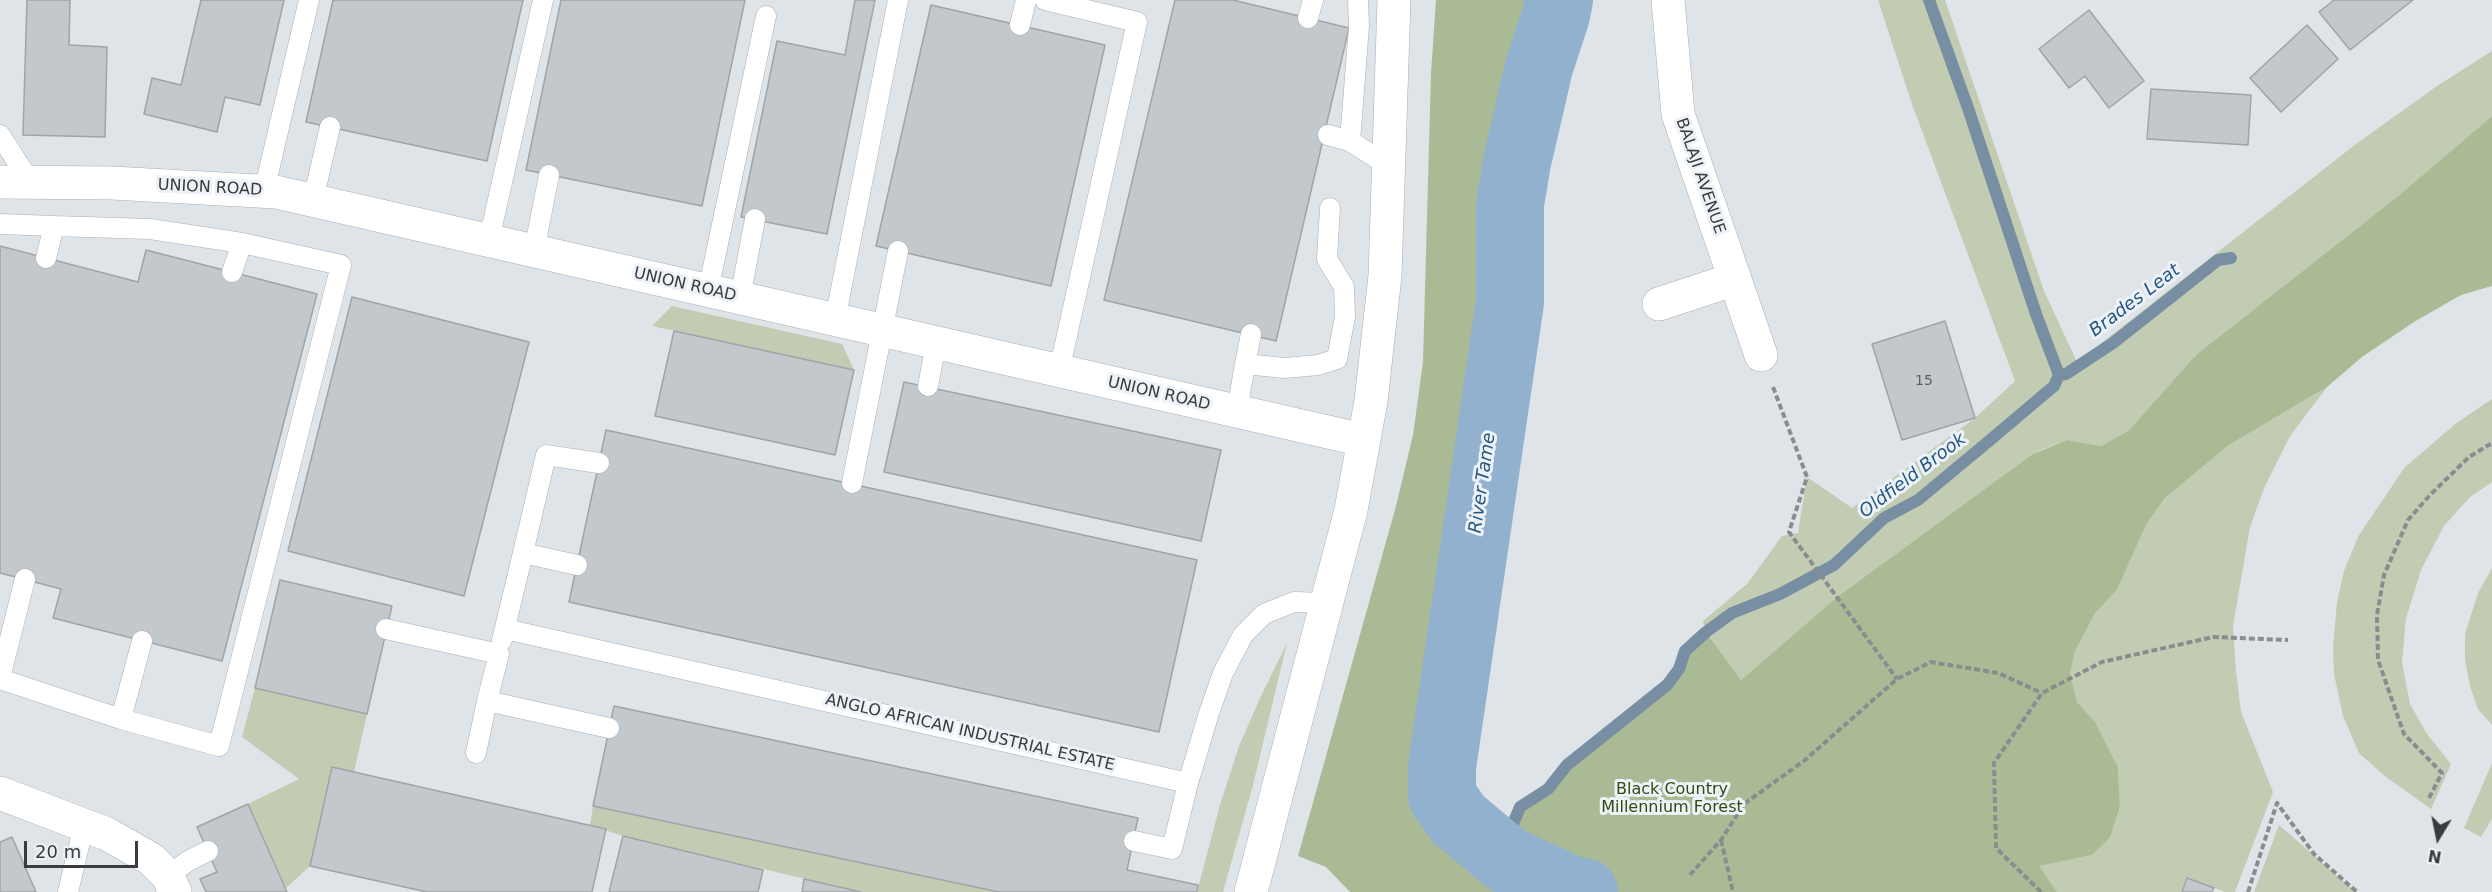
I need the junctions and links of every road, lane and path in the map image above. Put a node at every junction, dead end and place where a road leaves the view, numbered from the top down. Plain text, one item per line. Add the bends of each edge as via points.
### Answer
1 (309, 0) edge
2 (543, 0) edge
3 (898, 0) edge
4 (1026, 0) edge
5 (1045, 0) edge
6 (1358, 0) edge
7 (1394, 0) edge
8 (1668, 0) edge
9 (766, 16) dead end
10 (1020, 25) dead end
11 (330, 127) dead end
12 (0, 135) edge
13 (1328, 135) dead end
14 (1350, 141) junction
15 (1389, 166) junction
16 (549, 175) dead end
17 (15, 182) edge
18 (264, 191) junction
19 (313, 200) junction
20 (1330, 208) dead end
21 (755, 219) dead end
22 (0, 224) edge
23 (54, 226) junction
24 (489, 240) junction
25 (242, 243) junction
26 (534, 251) junction
27 (898, 251) dead end
28 (46, 258) dead end
29 (232, 272) dead end
30 (1735, 279) junction
31 (708, 291) junction
32 (740, 298) junction
33 (1659, 304) dead end
34 (835, 320) junction
35 (882, 330) junction
36 (1251, 334) dead end
37 (936, 344) junction
38 (1761, 355) joint
39 (1245, 364) junction
40 (1059, 371) junction
41 (928, 386) dead end
42 (1237, 411) junction
43 (1363, 440) junction
44 (2492, 443) edge
45 (599, 463) dead end
46 (852, 483) dead end
47 (523, 553) junction
48 (577, 565) dead end
49 (25, 579) dead end
50 (1326, 603) junction
51 (386, 629) dead end
52 (505, 629) junction
53 (2288, 640) dead end
54 (142, 641) dead end
55 (499, 654) junction
56 (0, 678) edge
57 (1897, 679) junction
58 (2042, 693) junction
59 (486, 701) junction
60 (121, 719) junction
61 (609, 728) dead end
62 (476, 753) dead end
63 (1188, 783) junction
64 (0, 793) edge
65 (2429, 798) dead end
66 (84, 825) junction
67 (1721, 840) junction
68 (1134, 841) dead end
69 (208, 851) dead end
70 (1690, 874) dead end
71 (171, 884) edge
72 (68, 892) edge
73 (1251, 892) edge
74 (1733, 892) edge
75 (2041, 892) edge
76 (2248, 892) edge
77 (2357, 892) edge

1 - 18 lane
2 - 24 lane
3 - 34 lane
4 - 10 lane
5 - 40 lane via 1137,22
6 - 14 lane
7 - 15 street
8 - 30 street, BALAJI AVENUE via 1678,114
9 - 31 lane
11 - 19 lane
12 - 17 lane
13 - 14 lane
14 - 15 lane
15 - 43 street via 1385,276
16 - 26 lane
17 - 18 street, UNION ROAD
18 - 19 street, UNION ROAD
19 - 24 street, UNION ROAD
20 - 39 lane via 1327,259 1344,287 1345,317 1337,359 1285,368
21 - 32 lane
22 - 23 lane
23 - 25 lane via 150,229
23 - 28 lane
24 - 26 street, UNION ROAD
25 - 29 lane
25 - 60 lane via 341,265 219,746
26 - 31 street, UNION ROAD
27 - 35 lane
30 - 33 street
30 - 38 street, BALAJI AVENUE
31 - 32 street, UNION ROAD
32 - 34 street, UNION ROAD
34 - 35 street, UNION ROAD
35 - 37 street, UNION ROAD
35 - 46 lane
36 - 39 lane
37 - 40 street, UNION ROAD
37 - 41 lane
38 - 57 path via 1807,477 1789,532
39 - 42 lane
40 - 42 street, UNION ROAD
42 - 43 street, UNION ROAD
43 - 50 street via 1351,510
44 - 65 path via 2469,457 2408,520 2384,575 2378,615 2378,660 2404,734 2442,773
45 - 47 lane via 546,454
47 - 48 lane
47 - 52 lane
49 - 56 lane
50 - 63 lane via 1294,603 1264,614 1243,635 1223,674
50 - 73 street
51 - 55 lane
52 - 55 lane
52 - 63 lane, ANGLO AFRICAN INDUSTRIAL ESTATE
53 - 58 path via 2213,637 2102,662
54 - 60 lane
55 - 59 lane
56 - 60 lane
57 - 58 path via 1931,662 1998,673
57 - 67 path via 1805,760 1744,804
58 - 75 path via 1994,763 1996,848
59 - 61 lane
59 - 62 lane
63 - 68 lane via 1172,849
64 - 66 street
66 - 71 street via 151,859
66 - 72 lane
67 - 70 path
67 - 74 path
69 - 71 lane via 188,861
76 - 77 path via 2277,803 2314,854

